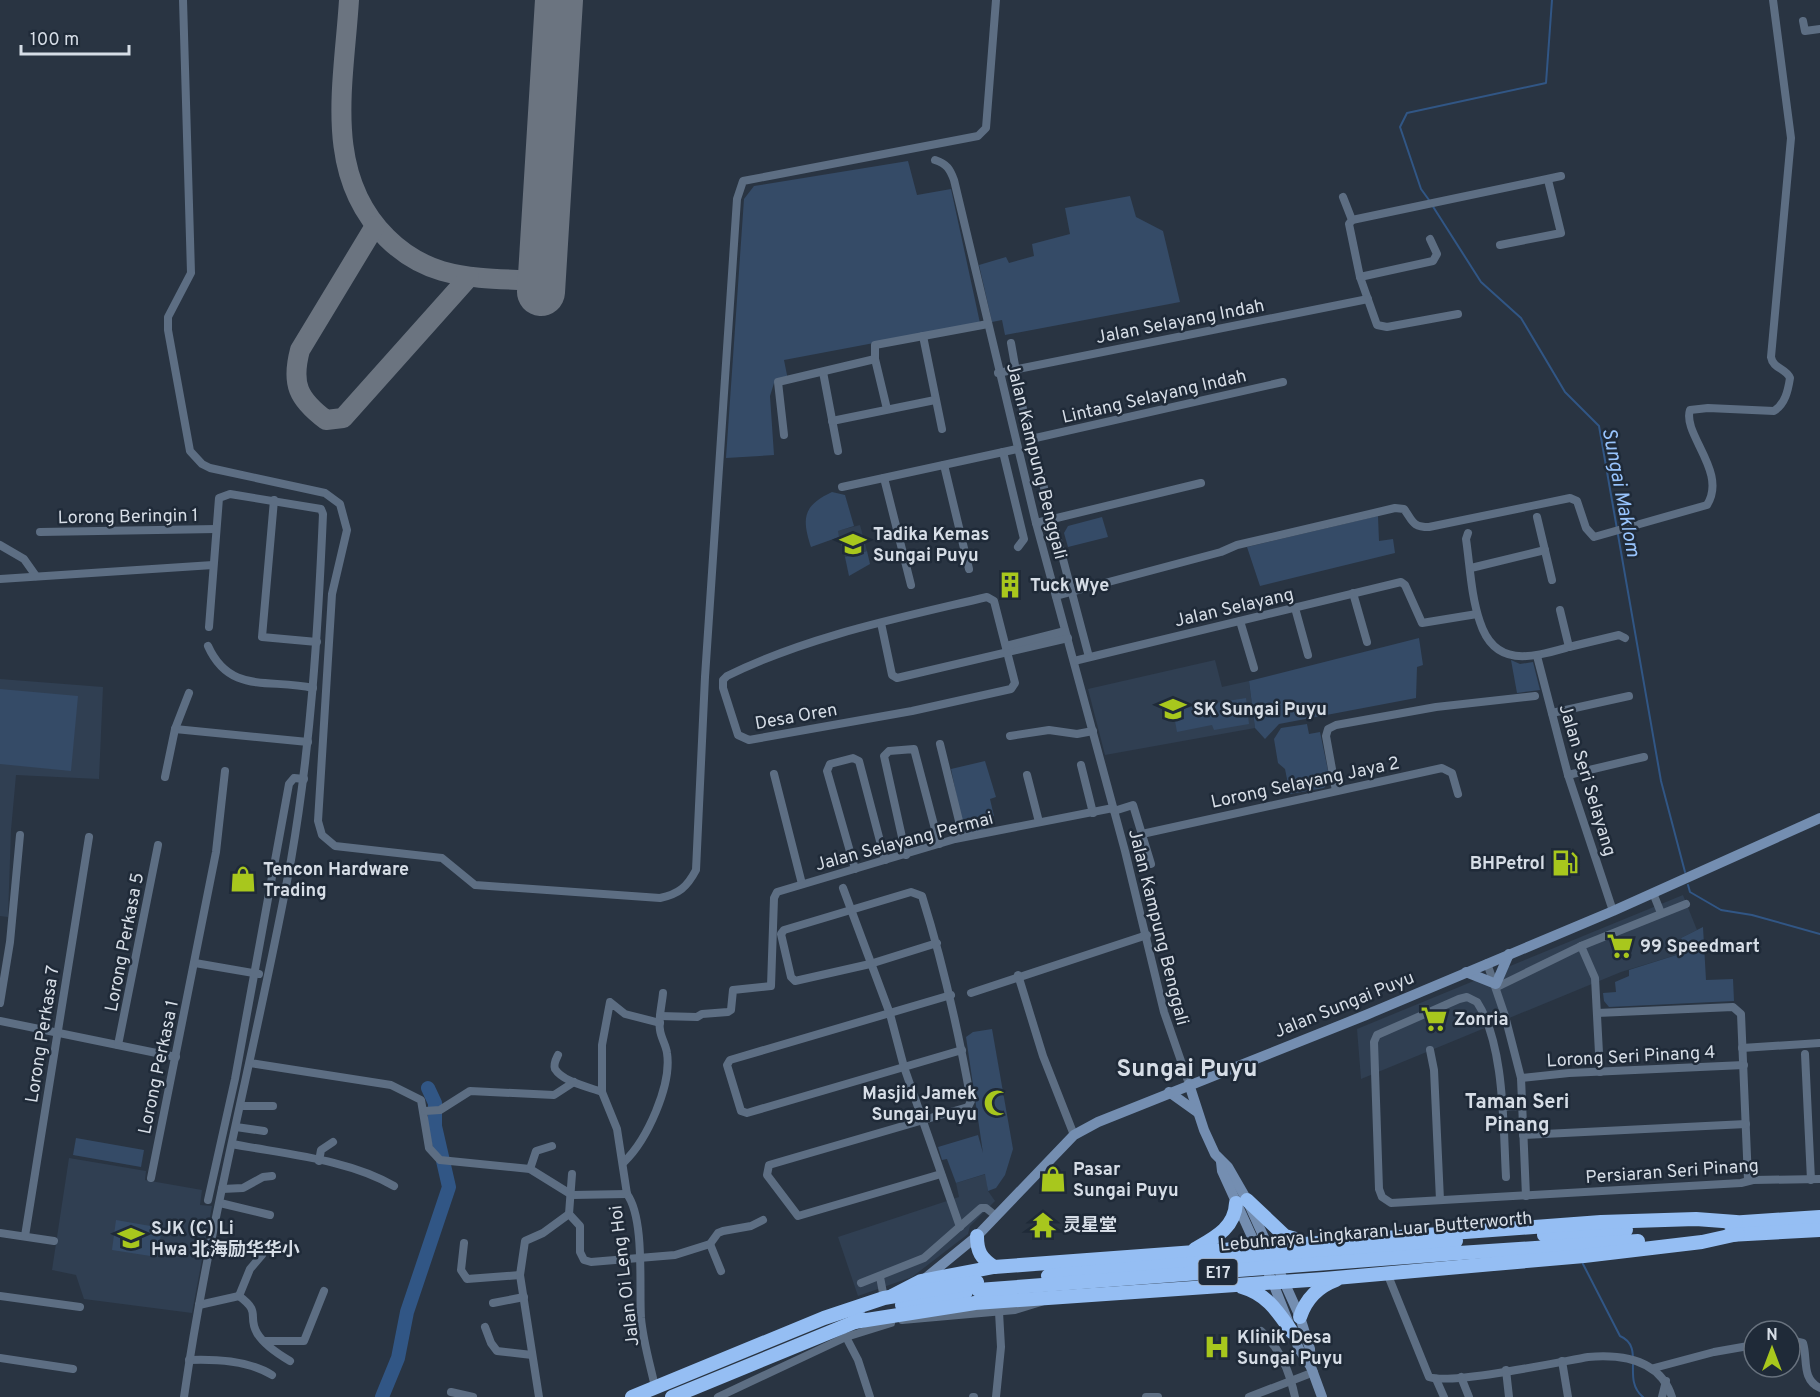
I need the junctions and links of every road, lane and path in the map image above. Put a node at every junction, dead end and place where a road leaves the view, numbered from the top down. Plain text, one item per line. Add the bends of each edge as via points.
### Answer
1 (183, 0) edge
2 (996, 0) edge
3 (1773, 0) edge
4 (1803, 21) dead end
5 (1820, 29) edge
6 (935, 160) dead end
7 (1561, 177) dead end
8 (1548, 180) junction
9 (1343, 197) dead end
10 (1352, 220) junction
11 (1430, 239) dead end
12 (1500, 245) dead end
13 (1360, 277) junction
14 (1368, 299) junction
15 (1458, 314) dead end
16 (988, 324) junction
17 (923, 336) junction
18 (1011, 343) dead end
19 (875, 359) junction
20 (1016, 368) junction
21 (823, 372) junction
22 (998, 373) junction
23 (1283, 382) dead end
24 (935, 400) junction
25 (887, 410) junction
26 (832, 421) junction
27 (942, 429) dead end
28 (784, 435) dead end
29 (1031, 439) junction
30 (1017, 449) junction
31 (838, 451) dead end
32 (1003, 452) junction
33 (944, 465) junction
34 (884, 478) junction
35 (1201, 483) dead end
36 (842, 487) dead end
37 (274, 500) junction
38 (1537, 517) dead end
39 (1053, 519) junction
40 (1036, 523) junction
41 (216, 529) junction
42 (40, 532) dead end
43 (1468, 533) dead end
44 (0, 545) edge
45 (1018, 547) dead end
46 (1545, 550) junction
47 (213, 565) junction
48 (1471, 568) junction
49 (969, 569) dead end
50 (36, 576) junction
51 (0, 579) edge
52 (1551, 580) dead end
53 (911, 585) dead end
54 (1072, 592) junction
55 (1353, 593) junction
56 (1056, 596) junction
57 (1295, 608) junction
58 (1560, 610) dead end
59 (1478, 614) junction
60 (1240, 621) junction
61 (881, 622) junction
62 (209, 627) dead end
63 (1066, 634) junction
64 (1625, 638) dead end
65 (317, 642) junction
66 (1367, 642) dead end
67 (208, 646) dead end
68 (1569, 647) junction
69 (1007, 650) junction
70 (1308, 655) dead end
71 (1537, 656) junction
72 (1089, 657) junction
73 (1074, 661) junction
74 (1254, 668) dead end
75 (313, 688) junction
76 (189, 693) dead end
77 (1534, 696) dead end
78 (1629, 696) dead end
79 (1551, 713) junction
80 (175, 729) junction
81 (1093, 730) junction
82 (1010, 736) dead end
83 (308, 742) junction
84 (940, 744) dead end
85 (1644, 758) dead end
86 (1081, 765) dead end
87 (225, 771) dead end
88 (774, 774) dead end
89 (1027, 775) dead end
90 (1568, 775) junction
91 (165, 777) dead end
92 (303, 779) junction
93 (1336, 790) junction
94 (1458, 794) dead end
95 (1114, 809) junction
96 (1093, 813) junction
97 (1820, 818) edge
98 (1038, 822) junction
99 (1142, 834) junction
100 (20, 836) dead end
101 (89, 837) dead end
102 (963, 837) junction
103 (939, 844) junction
104 (158, 845) dead end
105 (906, 855) junction
106 (885, 860) junction
107 (1151, 864) dead end
108 (855, 869) junction
109 (802, 884) junction
110 (843, 888) dead end
111 (1653, 893) junction
112 (1686, 904) dead end
113 (852, 911) junction
114 (1613, 911) junction
115 (1661, 913) junction
116 (1147, 935) junction
117 (0, 941) edge
118 (10, 942) junction
119 (937, 943) junction
120 (1581, 946) junction
121 (1509, 954) junction
122 (195, 963) junction
123 (1487, 963) junction
124 (870, 964) junction
125 (1466, 972) junction
126 (255, 974) junction
127 (1018, 975) junction
128 (267, 976) junction
129 (1496, 986) junction
130 (663, 993) dead end
131 (971, 993) dead end
132 (951, 995) junction
133 (0, 1003) edge
134 (1597, 1012) junction
135 (890, 1014) junction
136 (660, 1019) junction
137 (0, 1021) edge
138 (57, 1033) junction
139 (1820, 1043) edge
140 (118, 1045) junction
141 (1742, 1048) junction
142 (962, 1050) junction
143 (1430, 1050) dead end
144 (1805, 1054) dead end
145 (558, 1055) dead end
146 (176, 1057) junction
147 (250, 1063) junction
148 (1744, 1065) junction
149 (904, 1067) junction
150 (1600, 1072) junction
151 (1202, 1078) junction
152 (1521, 1078) junction
153 (574, 1082) junction
154 (1189, 1084) junction
155 (602, 1092) junction
156 (1169, 1092) junction
157 (241, 1106) junction
158 (273, 1106) dead end
159 (1522, 1106) junction
160 (1502, 1107) junction
161 (427, 1110) junction
162 (1197, 1112) junction
163 (922, 1120) junction
164 (1746, 1124) junction
165 (236, 1127) junction
166 (264, 1131) dead end
167 (1074, 1135) junction
168 (1523, 1135) junction
169 (333, 1142) dead end
170 (232, 1144) junction
171 (552, 1146) dead end
172 (319, 1161) junction
173 (624, 1162) junction
174 (530, 1169) junction
175 (572, 1174) dead end
176 (941, 1174) junction
177 (272, 1176) dead end
178 (1506, 1177) dead end
179 (151, 1178) dead end
180 (1748, 1180) junction
181 (1816, 1180) edge
182 (394, 1186) dead end
183 (222, 1189) junction
184 (627, 1194) junction
185 (572, 1195) junction
186 (1526, 1196) junction
187 (208, 1200) dead end
188 (1440, 1200) junction
189 (1241, 1202) junction
190 (220, 1203) junction
191 (569, 1214) junction
192 (270, 1215) dead end
193 (996, 1216) junction
194 (1820, 1217) edge
195 (763, 1220) dead end
196 (960, 1227) junction
197 (1737, 1228) junction
198 (1820, 1230) edge
199 (0, 1233) edge
200 (25, 1236) junction
201 (977, 1236) junction
202 (54, 1241) dead end
203 (1321, 1242) junction
204 (465, 1243) dead end
205 (710, 1244) junction
206 (1263, 1246) junction
207 (1215, 1250) junction
208 (1190, 1251) junction
209 (262, 1255) dead end
210 (640, 1257) junction
211 (994, 1267) junction
212 (721, 1271) dead end
213 (1388, 1273) junction
214 (519, 1275) junction
215 (880, 1276) junction
216 (1346, 1276) junction
217 (1324, 1279) junction
218 (921, 1281) junction
219 (1278, 1282) junction
220 (861, 1283) dead end
221 (1228, 1285) junction
222 (977, 1286) junction
223 (324, 1291) dead end
224 (0, 1296) edge
225 (239, 1296) junction
226 (888, 1297) junction
227 (1051, 1297) junction
228 (524, 1298) junction
229 (493, 1303) dead end
230 (198, 1305) junction
231 (80, 1307) dead end
232 (999, 1312) junction
233 (1300, 1317) junction
234 (854, 1322) junction
235 (485, 1327) dead end
236 (1262, 1331) dead end
237 (1292, 1332) junction
238 (846, 1337) junction
239 (265, 1341) junction
240 (1802, 1343) edge
241 (1742, 1347) edge
242 (532, 1355) junction
243 (0, 1358) edge
244 (189, 1360) junction
245 (290, 1361) dead end
246 (1562, 1361) junction
247 (73, 1368) dead end
248 (1654, 1368) junction
249 (1312, 1369) junction
250 (1506, 1370) junction
251 (272, 1375) dead end
252 (1461, 1377) junction
253 (1436, 1379) junction
254 (1291, 1380) junction
255 (1666, 1382) junction
256 (655, 1387) junction
257 (1820, 1388) edge
258 (451, 1392) dead end
259 (184, 1397) edge
260 (473, 1397) edge
261 (539, 1397) edge
262 (632, 1397) edge
263 (672, 1397) edge
264 (718, 1397) edge
265 (870, 1397) edge
266 (996, 1397) edge
267 (1146, 1397) edge
268 (1158, 1397) edge
269 (1249, 1397) edge
270 (1295, 1397) edge
271 (1322, 1397) edge
272 (1444, 1397) edge
273 (1469, 1397) edge
274 (1509, 1397) edge
275 (1568, 1397) edge
276 (1662, 1397) edge
277 (1672, 1397) edge

1 - 2 street via 191,273 168,316 168,330 189,450 210,468 325,493 340,504 347,530 332,594 328,636 318,821 322,835 335,846 442,858 475,885 660,898 675,895 687,886 696,870 737,199 743,181 978,136 986,128
3 - 54 street via 1791,138 1771,357 1788,374 1785,398 1774,411 1690,410 1690,423 1710,474 1710,500 1701,508 1594,537 1589,535 1577,501 1570,498 1429,527 1411,524 1404,509 1395,508 1237,545
4 - 5 street via 1804,31
6 - 16 street, Jalan Kampung Benggali via 944,163 954,180
7 - 8 street
8 - 10 street
8 - 12 street via 1562,233
9 - 10 street
10 - 13 street via 1349,224
11 - 13 street via 1437,254 1433,261
13 - 14 street
14 - 15 street via 1377,325 1387,327
14 - 20 street, Jalan Selayang Indah
16 - 17 street
16 - 22 street, Jalan Kampung Benggali
17 - 19 street via 877,344
17 - 24 street
18 - 20 street, Jalan Kampung Benggali
19 - 21 street
19 - 25 street
20 - 22 street, Jalan Selayang Indah
20 - 29 street, Jalan Kampung Benggali
21 - 26 street
21 - 28 street via 778,382
22 - 30 street, Jalan Kampung Benggali
23 - 29 street, Lintang Selayang Indah
24 - 25 street
24 - 27 street
25 - 26 street
26 - 31 street
29 - 39 street, Jalan Kampung Benggali
30 - 32 street
30 - 40 street, Jalan Kampung Benggali
32 - 33 street
32 - 45 street, Jalan Kampung Benggali via 1024,539
33 - 34 street
33 - 49 street
34 - 36 street
34 - 53 street
35 - 39 street
37 - 41 street via 224,495 219,498
37 - 65 street via 317,506 323,514
37 - 65 street via 262,637
38 - 46 street
39 - 40 street
39 - 54 street, Jalan Kampung Benggali
40 - 56 street, Jalan Kampung Benggali
41 - 42 street, Lorong Beringin 1
41 - 47 street
43 - 48 street
44 - 50 street via 24,559
46 - 48 street
46 - 52 street
47 - 50 street
47 - 62 street
48 - 59 street
50 - 51 street
54 - 56 street
54 - 72 street, Jalan Kampung Benggali
55 - 57 street, Jalan Selayang
55 - 59 street, Jalan Selayang via 1401,582 1422,623
55 - 66 street
56 - 63 street, Jalan Kampung Benggali
57 - 60 street, Jalan Selayang
57 - 70 street
58 - 68 street
59 - 71 street via 1498,650 1518,657
60 - 72 street, Jalan Selayang
60 - 74 street
61 - 69 street, Desa Oren via 991,597
61 - 69 street via 892,675 897,678
61 - 69 street, Desa Oren via 760,660 727,676 723,688 738,735 749,740 1011,689 1015,683
63 - 69 street
63 - 73 street, Jalan Kampung Benggali
64 - 68 street via 1619,635
65 - 75 street
67 - 75 street via 214,660 228,674 243,681
68 - 71 street
71 - 79 street, Jalan Seri Selayang
72 - 73 street, Jalan Selayang
73 - 81 street, Jalan Kampung Benggali
75 - 83 street
76 - 80 street
77 - 93 street via 1436,707 1336,725 1328,729 1326,736
78 - 79 street
79 - 90 street, Jalan Seri Selayang
80 - 83 street
80 - 91 street
81 - 82 street via 1077,734 1049,730
81 - 95 street, Jalan Kampung Benggali
83 - 92 street
84 - 102 street
85 - 90 street
86 - 96 street
87 - 122 street, Lorong Perkasa 1 via 216,852
88 - 109 street
89 - 98 street
90 - 114 street, Jalan Seri Selayang
92 - 126 street via 294,778 289,784
92 - 128 street
93 - 94 street, Lorong Selayang Jaya 2 via 1442,768 1452,773
93 - 99 street, Lorong Selayang Jaya 2
95 - 96 street, Jalan Selayang Permai
95 - 99 street, Jalan Kampung Benggali via 1133,805
95 - 116 street, Jalan Kampung Benggali
96 - 98 street, Jalan Selayang Permai
97 - 111 main road, Jalan Sungai Puyu
98 - 102 street, Jalan Selayang Permai
99 - 107 street, Jalan Kampung Benggali
100 - 118 street
101 - 138 street, Lorong Perkasa 7
102 - 103 street, Jalan Selayang Permai
103 - 105 street, Jalan Selayang Permai
103 - 105 street via 914,749 889,751 884,756
104 - 140 street, Lorong Perkasa 5
105 - 106 street, Jalan Selayang Permai
106 - 108 street, Jalan Selayang Permai
106 - 108 street via 859,761 853,758 830,764 827,771
108 - 109 street, Jalan Selayang Permai
109 - 136 street, Jalan Selayang Permai via 775,894 771,986 733,990 728,1012
110 - 113 street
111 - 114 main road, Jalan Sungai Puyu
111 - 115 street
112 - 115 street
113 - 119 street via 911,892 922,896
113 - 124 street
113 - 124 street via 784,930 780,939 791,977 795,981
114 - 121 main road, Jalan Sungai Puyu
115 - 120 street
116 - 127 street
116 - 154 street, Jalan Kampung Benggali via 1164,1012
117 - 118 street
118 - 133 street
119 - 124 street
119 - 132 street
120 - 129 street
120 - 134 street via 1594,972
121 - 123 main road, Jalan Sungai Puyu
121 - 129 main road
122 - 126 street
122 - 146 street, Lorong Perkasa 1
123 - 125 main road, Jalan Sungai Puyu
123 - 129 street
124 - 135 street
125 - 129 main road
125 - 151 main road, Jalan Sungai Puyu
126 - 128 street
126 - 187 street
127 - 131 street
127 - 167 street via 1043,1056
128 - 147 street
129 - 152 street
130 - 136 street
132 - 135 street
132 - 142 street
134 - 141 street via 1733,1007 1741,1014
134 - 150 street
135 - 149 street
135 - 149 street via 730,1060 727,1065 741,1111 747,1113
136 - 155 street via 625,1014 610,1002 602,1046
136 - 173 street via 667,1075 641,1143
137 - 138 street
138 - 140 street
138 - 200 street, Lorong Perkasa 7
139 - 141 street
140 - 146 street
141 - 148 street
142 - 149 street
142 - 163 street via 971,1101 968,1107
143 - 188 street
144 - 181 street
145 - 153 street via 556,1070
146 - 179 street, Lorong Perkasa 1
147 - 157 street
147 - 161 street via 391,1085 422,1100
148 - 150 street, Lorong Seri Pinang 4
148 - 164 street
149 - 163 street
150 - 152 street, Lorong Seri Pinang 4
151 - 154 main road, Jalan Sungai Puyu
151 - 162 main road
152 - 159 street
153 - 155 street
153 - 161 street via 554,1095 470,1091 440,1110
154 - 156 main road, Jalan Sungai Puyu
154 - 162 main road
155 - 173 street, Jalan Oi Leng Hoi
156 - 162 main road
156 - 167 main road, Jalan Sungai Puyu
157 - 158 street
157 - 165 street
159 - 160 street
159 - 168 street
160 - 178 street
160 - 188 street, Persiaran Seri Pinang via 1499,1074 1477,1002 1467,997 1377,1035 1374,1042 1382,1197 1391,1203
161 - 174 street via 429,1148 440,1160
162 - 189 main road
163 - 176 street
163 - 176 street via 769,1165 767,1175 795,1215 802,1215
164 - 168 street
164 - 180 street
165 - 166 street
165 - 170 street
167 - 193 main road, Jalan Sungai Puyu
168 - 186 street
169 - 172 street via 321,1150
170 - 172 street
170 - 183 street
171 - 174 street via 536,1151
172 - 182 street via 375,1175
173 - 184 street, Jalan Oi Leng Hoi
174 - 185 street
175 - 185 street
176 - 196 street
177 - 183 street via 243,1188
180 - 181 street, Persiaran Seri Pinang
180 - 186 street, Persiaran Seri Pinang
183 - 190 street
184 - 185 street
184 - 210 street, Jalan Oi Leng Hoi via 633,1201
185 - 191 street
186 - 188 street, Persiaran Seri Pinang
189 - 203 highway via 1285,1236
189 - 206 main road
189 - 208 highway via 1231,1222 1217,1237
190 - 192 street
190 - 230 street
191 - 210 street via 580,1226 580,1252 584,1260
191 - 214 street via 525,1241
193 - 196 street via 981,1208
193 - 201 main road, Jalan Sungai Puyu
194 - 197 highway, Lebuhraya Lingkaran Luar Butterworth / E17
195 - 205 street via 718,1233
196 - 215 street via 924,1258
197 - 198 highway, Lebuhraya Lingkaran Luar Butterworth / E17
197 - 203 highway via 1696,1219 1601,1222
197 - 213 highway via 1702,1242
197 - 222 highway, Lebuhraya Lingkaran Luar Butterworth / E17, bridge
199 - 200 street
200 - 202 street
201 - 211 highway via 977,1249
201 - 218 main road, Jalan Sungai Puyu
203 - 206 highway
203 - 217 highway via 1311,1249 1306,1260 1312,1273
204 - 214 street via 462,1270 467,1279
205 - 210 street via 675,1255
205 - 212 street
206 - 207 highway
206 - 219 main road
207 - 208 highway
207 - 221 highway via 1234,1259 1236,1265
208 - 211 highway
209 - 225 street via 250,1269
210 - 256 street, Jalan Oi Leng Hoi via 641,1318
211 - 218 highway
213 - 216 highway
213 - 253 street via 1425,1371
214 - 228 street
215 - 220 street
215 - 226 street
216 - 217 highway
216 - 233 highway via 1317,1290
217 - 219 highway
218 - 226 highway
219 - 221 highway
219 - 233 main road
219 - 237 main road
221 - 227 highway
221 - 237 highway via 1259,1294 1271,1303
222 - 226 highway, Lebuhraya Lingkaran Luar Butterworth / E17
222 - 234 highway, Lebuhraya Lingkaran Luar Butterworth / E17
223 - 239 street via 304,1341
224 - 231 street
225 - 230 street
225 - 239 street via 252,1307 255,1326
226 - 256 highway, Lebuhraya Lingkaran Luar Butterworth / E17 via 824,1318
227 - 232 street via 1035,1305
227 - 234 highway via 975,1303
228 - 229 street
228 - 242 street
230 - 244 street
232 - 238 street via 902,1321
232 - 266 street via 1001,1347
233 - 249 main road
234 - 263 highway, Lebuhraya Lingkaran Luar Butterworth / E17
235 - 242 street via 497,1351
236 - 254 street via 1276,1348
237 - 249 main road
238 - 264 street
238 - 265 street
239 - 245 street
240 - 257 street via 1805,1367 1811,1382
241 - 248 street
242 - 261 street
243 - 247 street
244 - 251 street via 260,1367
244 - 259 street
246 - 248 street via 1599,1356
246 - 250 street
246 - 275 street
248 - 255 street
249 - 254 street
249 - 271 main road
250 - 252 street
250 - 274 street
252 - 253 street
252 - 273 street
253 - 272 street
254 - 269 street
254 - 270 street
255 - 276 street
255 - 277 street
256 - 262 highway, Lebuhraya Lingkaran Luar Butterworth / E17
258 - 260 street
267 - 268 street

